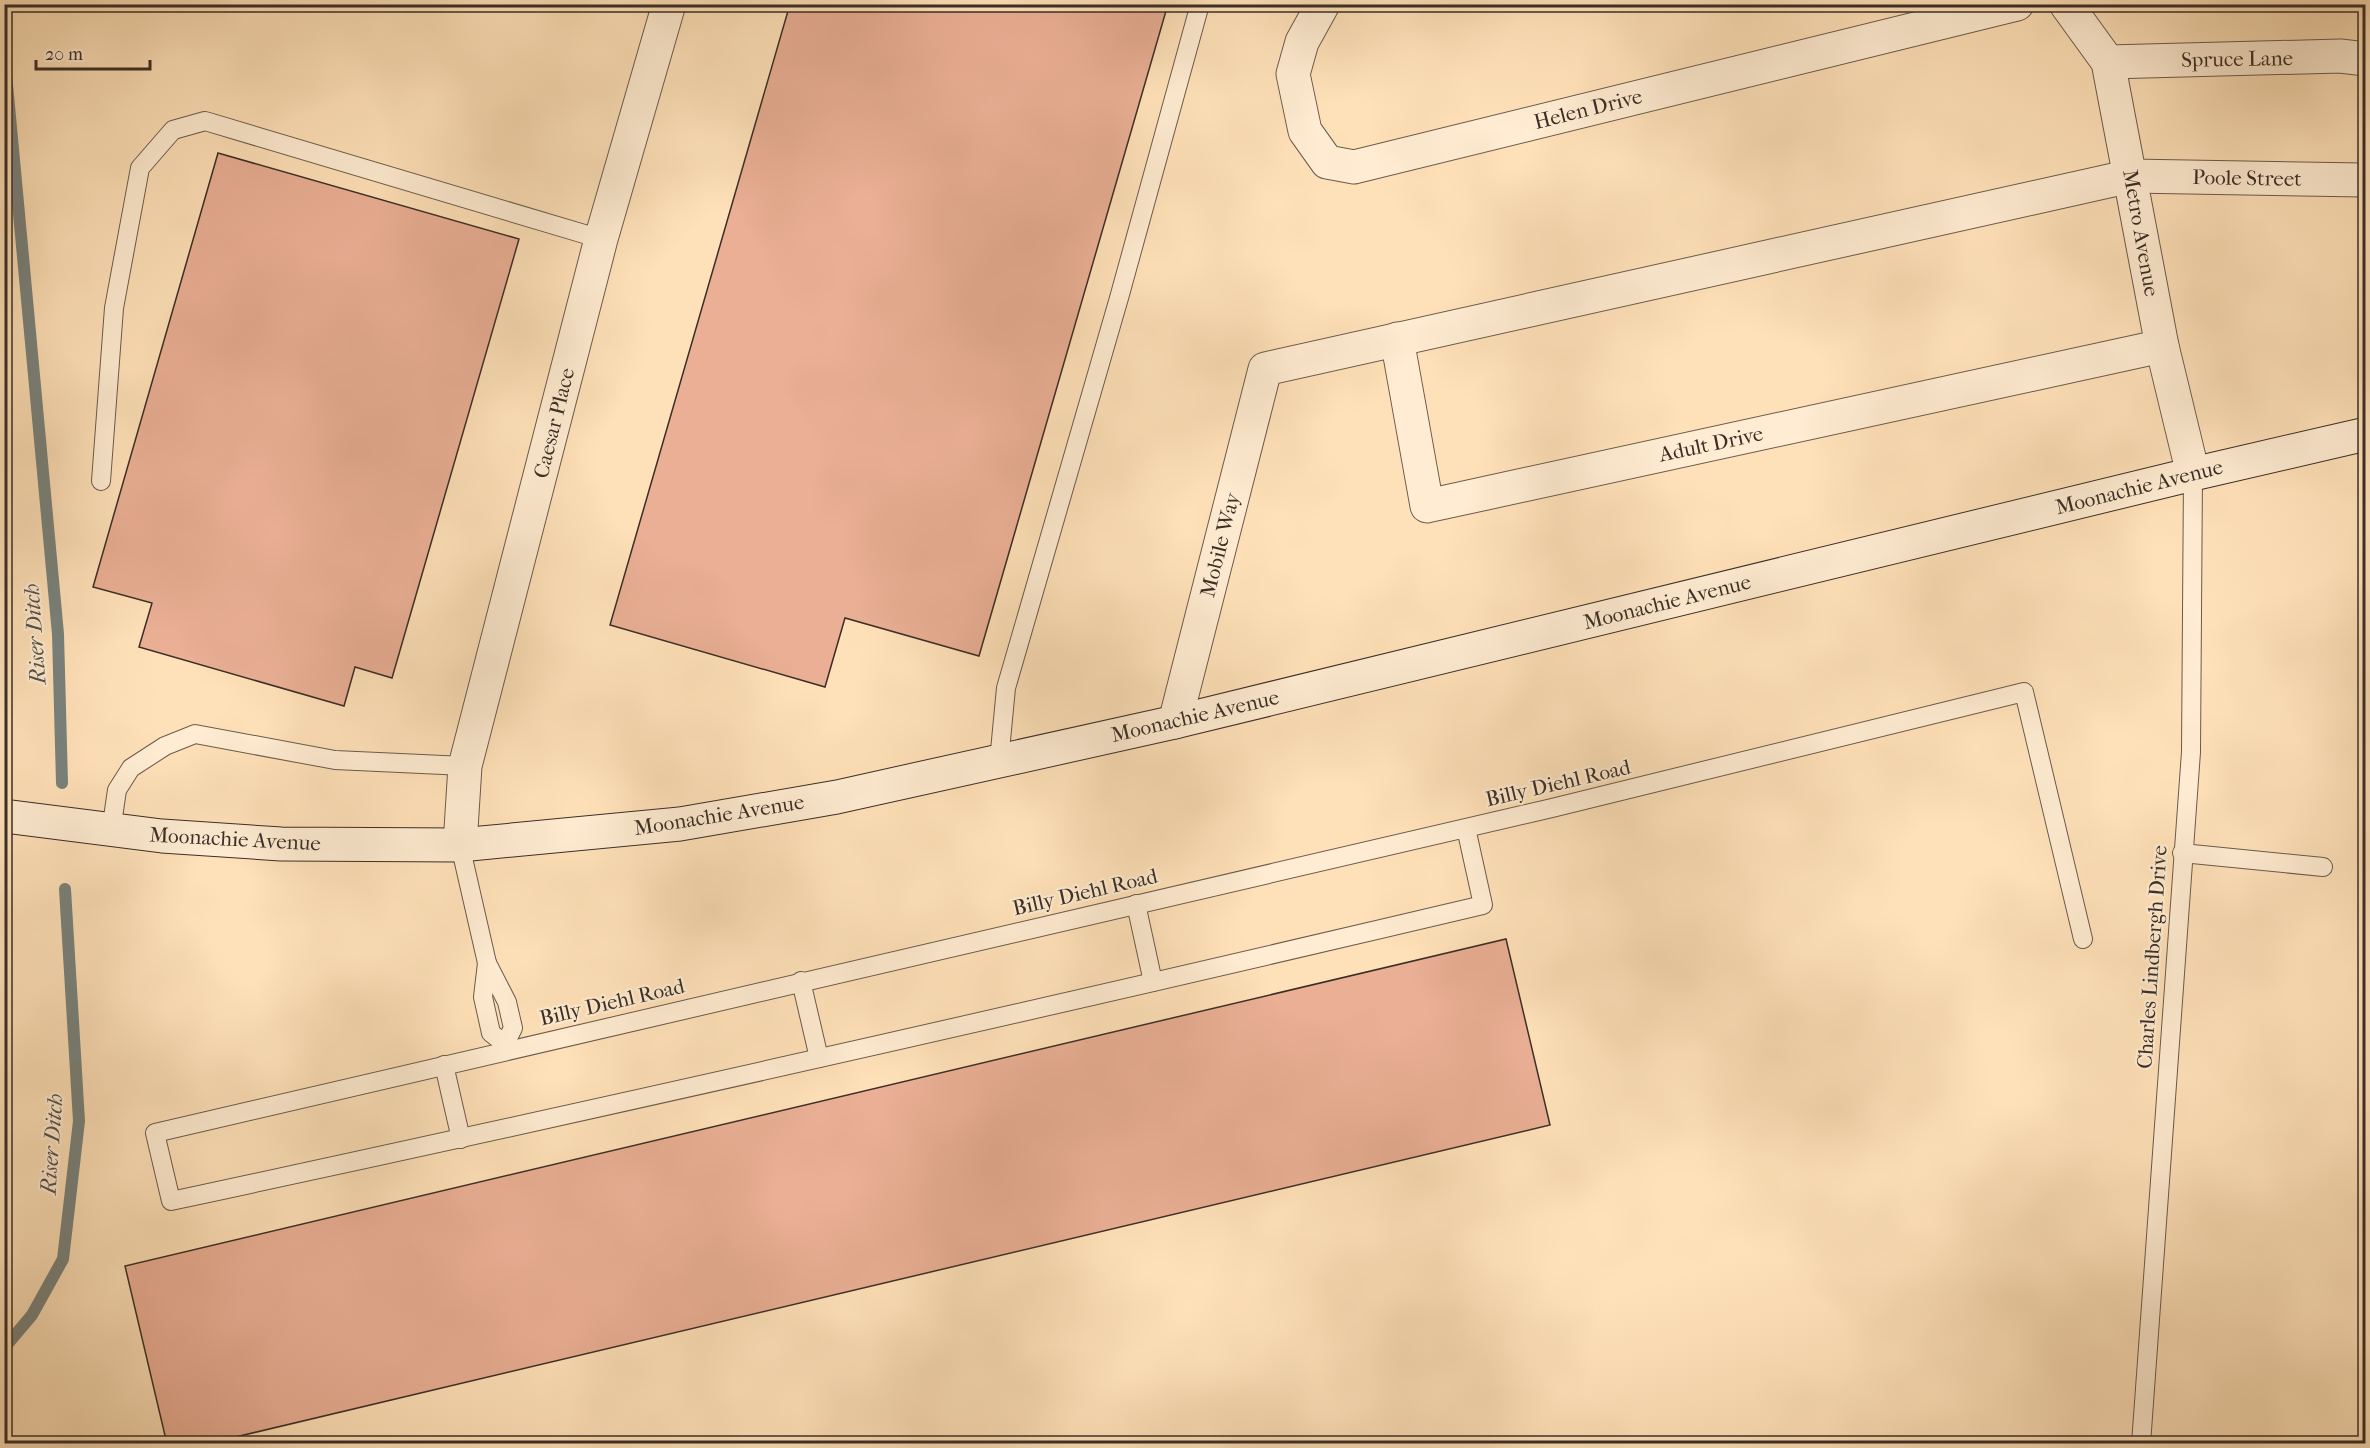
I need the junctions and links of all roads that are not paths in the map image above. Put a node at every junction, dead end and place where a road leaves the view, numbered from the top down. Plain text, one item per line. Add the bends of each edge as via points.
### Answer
1 (669, 4) edge
2 (1200, 4) edge
3 (1323, 4) edge
4 (2017, 4) edge
5 (2066, 4) edge
6 (2366, 59) edge
7 (2108, 62) junction
8 (2131, 176) junction
9 (2363, 180) dead end
10 (601, 239) junction
11 (1397, 339) junction
12 (2162, 346) junction
13 (2366, 435) edge
14 (2193, 474) junction
15 (101, 481) dead end
16 (1175, 722) junction
17 (999, 761) junction
18 (465, 766) junction
19 (4, 816) edge
20 (1466, 828) junction
21 (111, 831) junction
22 (460, 845) junction
23 (2182, 854) junction
24 (2323, 867) dead end
25 (1136, 904) junction
26 (2083, 939) dead end
27 (801, 981) junction
28 (1153, 982) junction
29 (506, 1047) junction
30 (819, 1058) junction
31 (444, 1065) junction
32 (461, 1139) junction
33 (2141, 1443) edge

1 - 10 street, Caesar Place
2 - 17 lane via 1006,688
3 - 4 street, Helen Drive via 1302,42 1293,74 1305,131 1327,162 1354,167
5 - 7 street, Metro Avenue
6 - 7 street, Spruce Lane via 2340,56
7 - 8 street, Metro Avenue
8 - 9 street, Poole Street
8 - 11 street
8 - 12 street, Metro Avenue
10 - 15 lane via 204,121 173,130 140,168 114,308
10 - 18 street, Caesar Place
11 - 12 street, Adult Drive via 1427,506
11 - 16 street, Mobile Way via 1265,369
12 - 14 street, Metro Avenue
13 - 14 street, Moonachie Avenue
14 - 16 street, Moonachie Avenue
14 - 23 lane, Charles Lindbergh Drive via 2191,752
16 - 17 street, Moonachie Avenue
17 - 22 street, Moonachie Avenue via 680,824
18 - 21 lane via 335,760 195,734 165,746 131,768 117,790
18 - 22 street, Caesar Place
19 - 21 street, Moonachie Avenue
20 - 25 lane, Billy Diehl Road
20 - 26 lane, Billy Diehl Road via 2024,692
20 - 28 lane via 1483,905
21 - 22 street, Moonachie Avenue via 281,844
22 - 29 lane via 487,963 483,997 491,1032
23 - 24 lane
23 - 33 lane, Charles Lindbergh Drive
25 - 27 lane, Billy Diehl Road
25 - 28 lane
27 - 29 lane, Billy Diehl Road
27 - 30 lane
28 - 30 lane
29 - 31 lane, Billy Diehl Road
30 - 32 lane
31 - 32 lane
31 - 32 lane, Billy Diehl Road via 155,1132 171,1201

